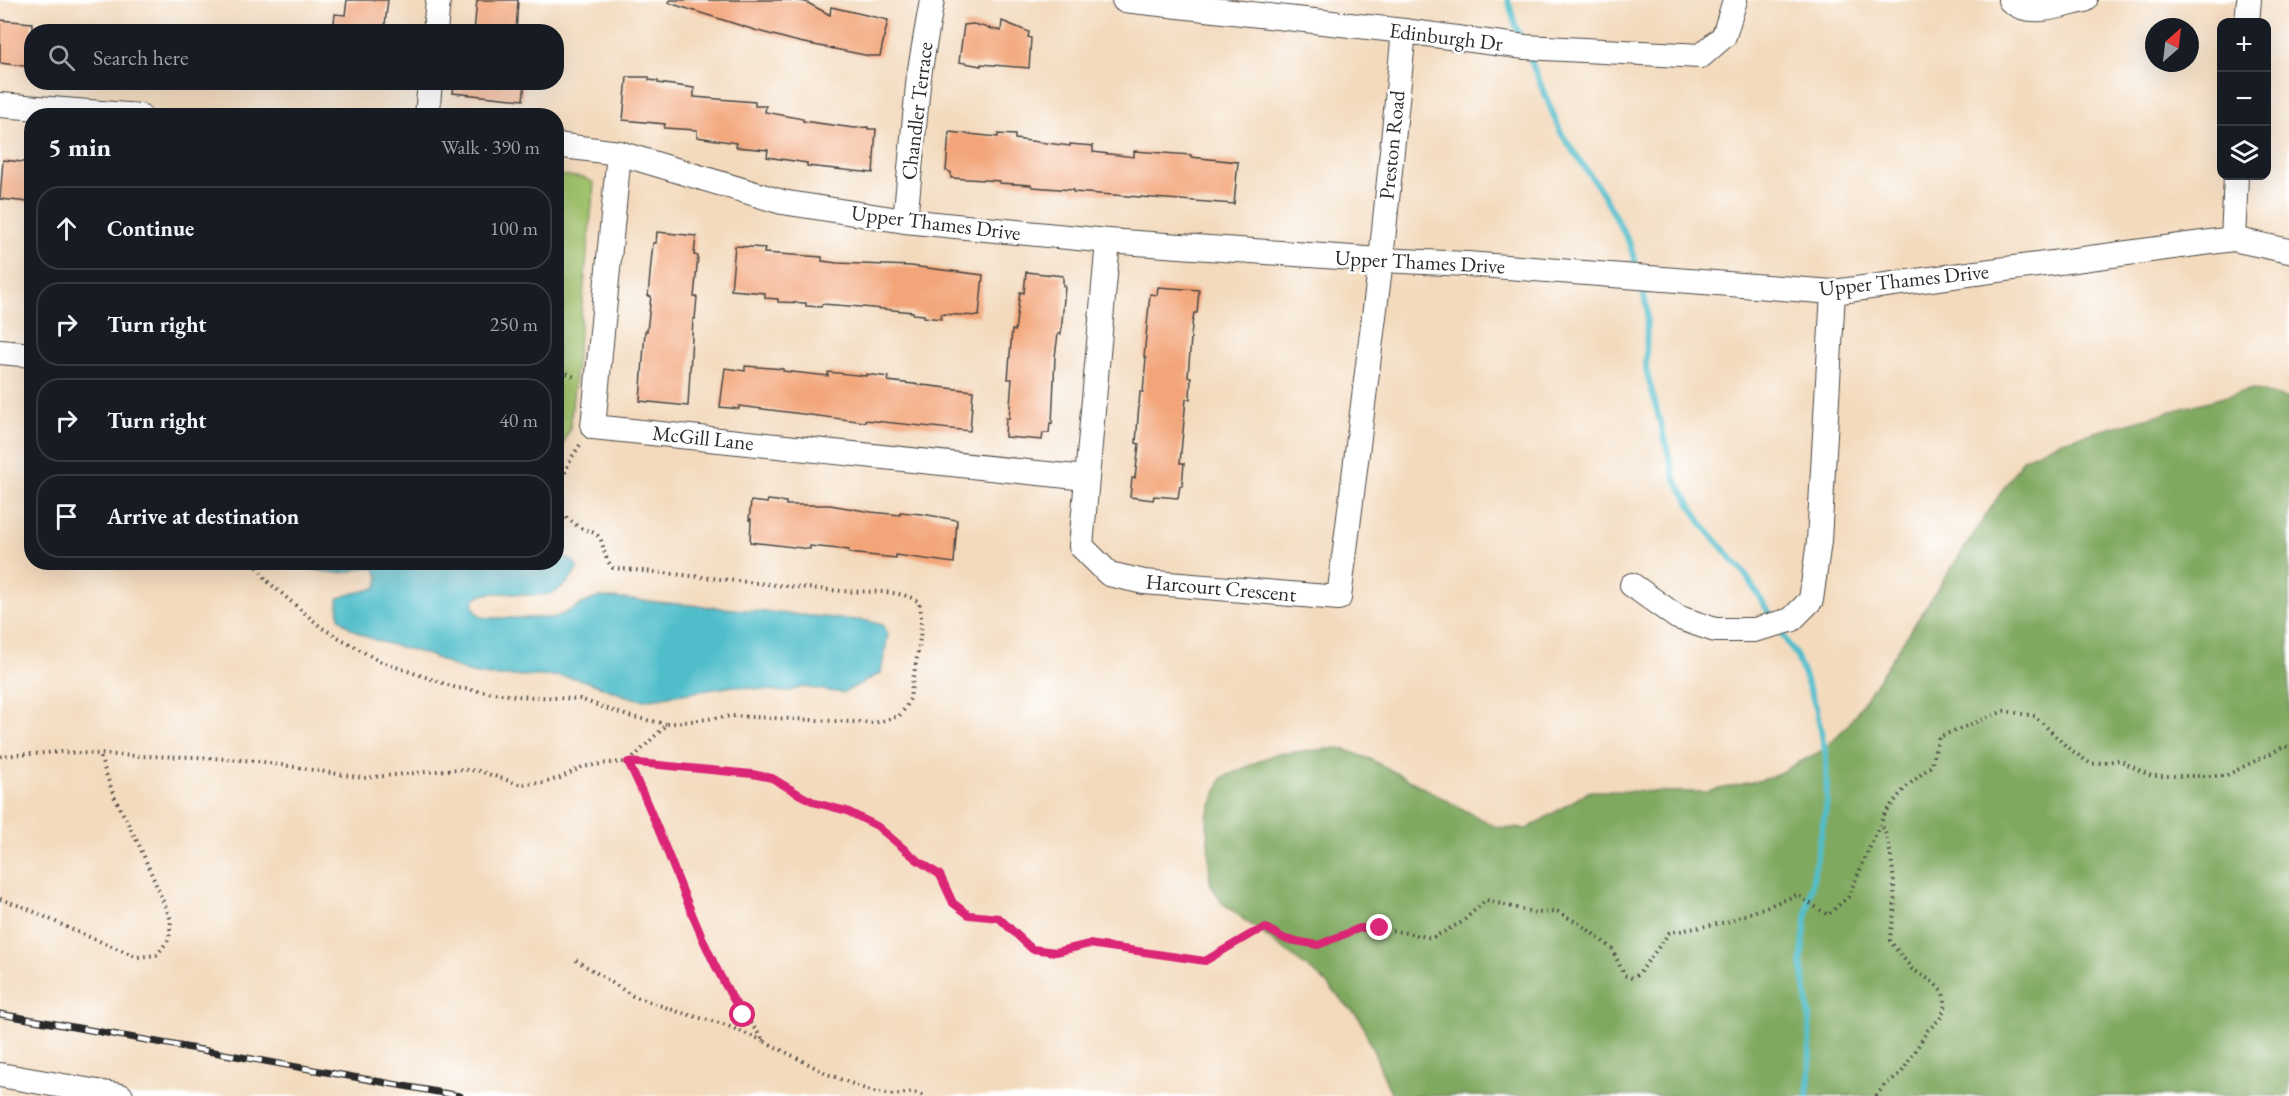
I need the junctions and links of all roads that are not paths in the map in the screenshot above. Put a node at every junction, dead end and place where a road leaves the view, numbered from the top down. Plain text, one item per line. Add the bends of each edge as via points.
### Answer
1 (438, 0) edge
2 (932, 0) edge
3 (1124, 0) edge
4 (1735, 0) edge
5 (2010, 0) edge
6 (2085, 0) edge
7 (2249, 0) edge
8 (1249, 7) edge
9 (2247, 18) edge
10 (436, 24) edge
11 (1404, 31) junction
12 (429, 90) edge
13 (0, 105) edge
14 (38, 108) edge
15 (428, 108) edge
16 (564, 146) edge
17 (620, 153) junction
18 (2236, 180) edge
19 (905, 221) junction
20 (2233, 239) junction
21 (1107, 241) junction
22 (2289, 251) edge
23 (1381, 260) junction
24 (1833, 292) junction
25 (0, 352) edge
26 (24, 354) edge
27 (1086, 478) junction
28 (1632, 585) dead end
29 (0, 1075) edge
30 (121, 1096) edge

1 - 10 street
2 - 19 street, Chandler Terrace via 919,75
3 - 8 street, Edinburgh Dr
4 - 11 street, Edinburgh Dr via 1724,36 1701,56 1525,47
5 - 6 street via 2040,10
7 - 9 street
8 - 11 street, Edinburgh Dr
11 - 23 street, Preston Road
12 - 15 street
13 - 14 street
16 - 17 street, Upper Thames Drive
17 - 19 street, Upper Thames Drive via 782,202
17 - 27 street, McGill Lane via 593,427
18 - 20 street
19 - 21 street, Upper Thames Drive
20 - 22 street, Upper Thames Drive
20 - 24 street, Upper Thames Drive
21 - 23 street, Upper Thames Drive
21 - 27 street, Harcourt Crescent
23 - 24 street, Upper Thames Drive
23 - 27 street, Harcourt Crescent via 1339,598 1144,582 1109,574 1081,546
24 - 28 street via 1819,541 1811,600 1791,620 1755,630 1715,630 1677,617
25 - 26 street
29 - 30 street

